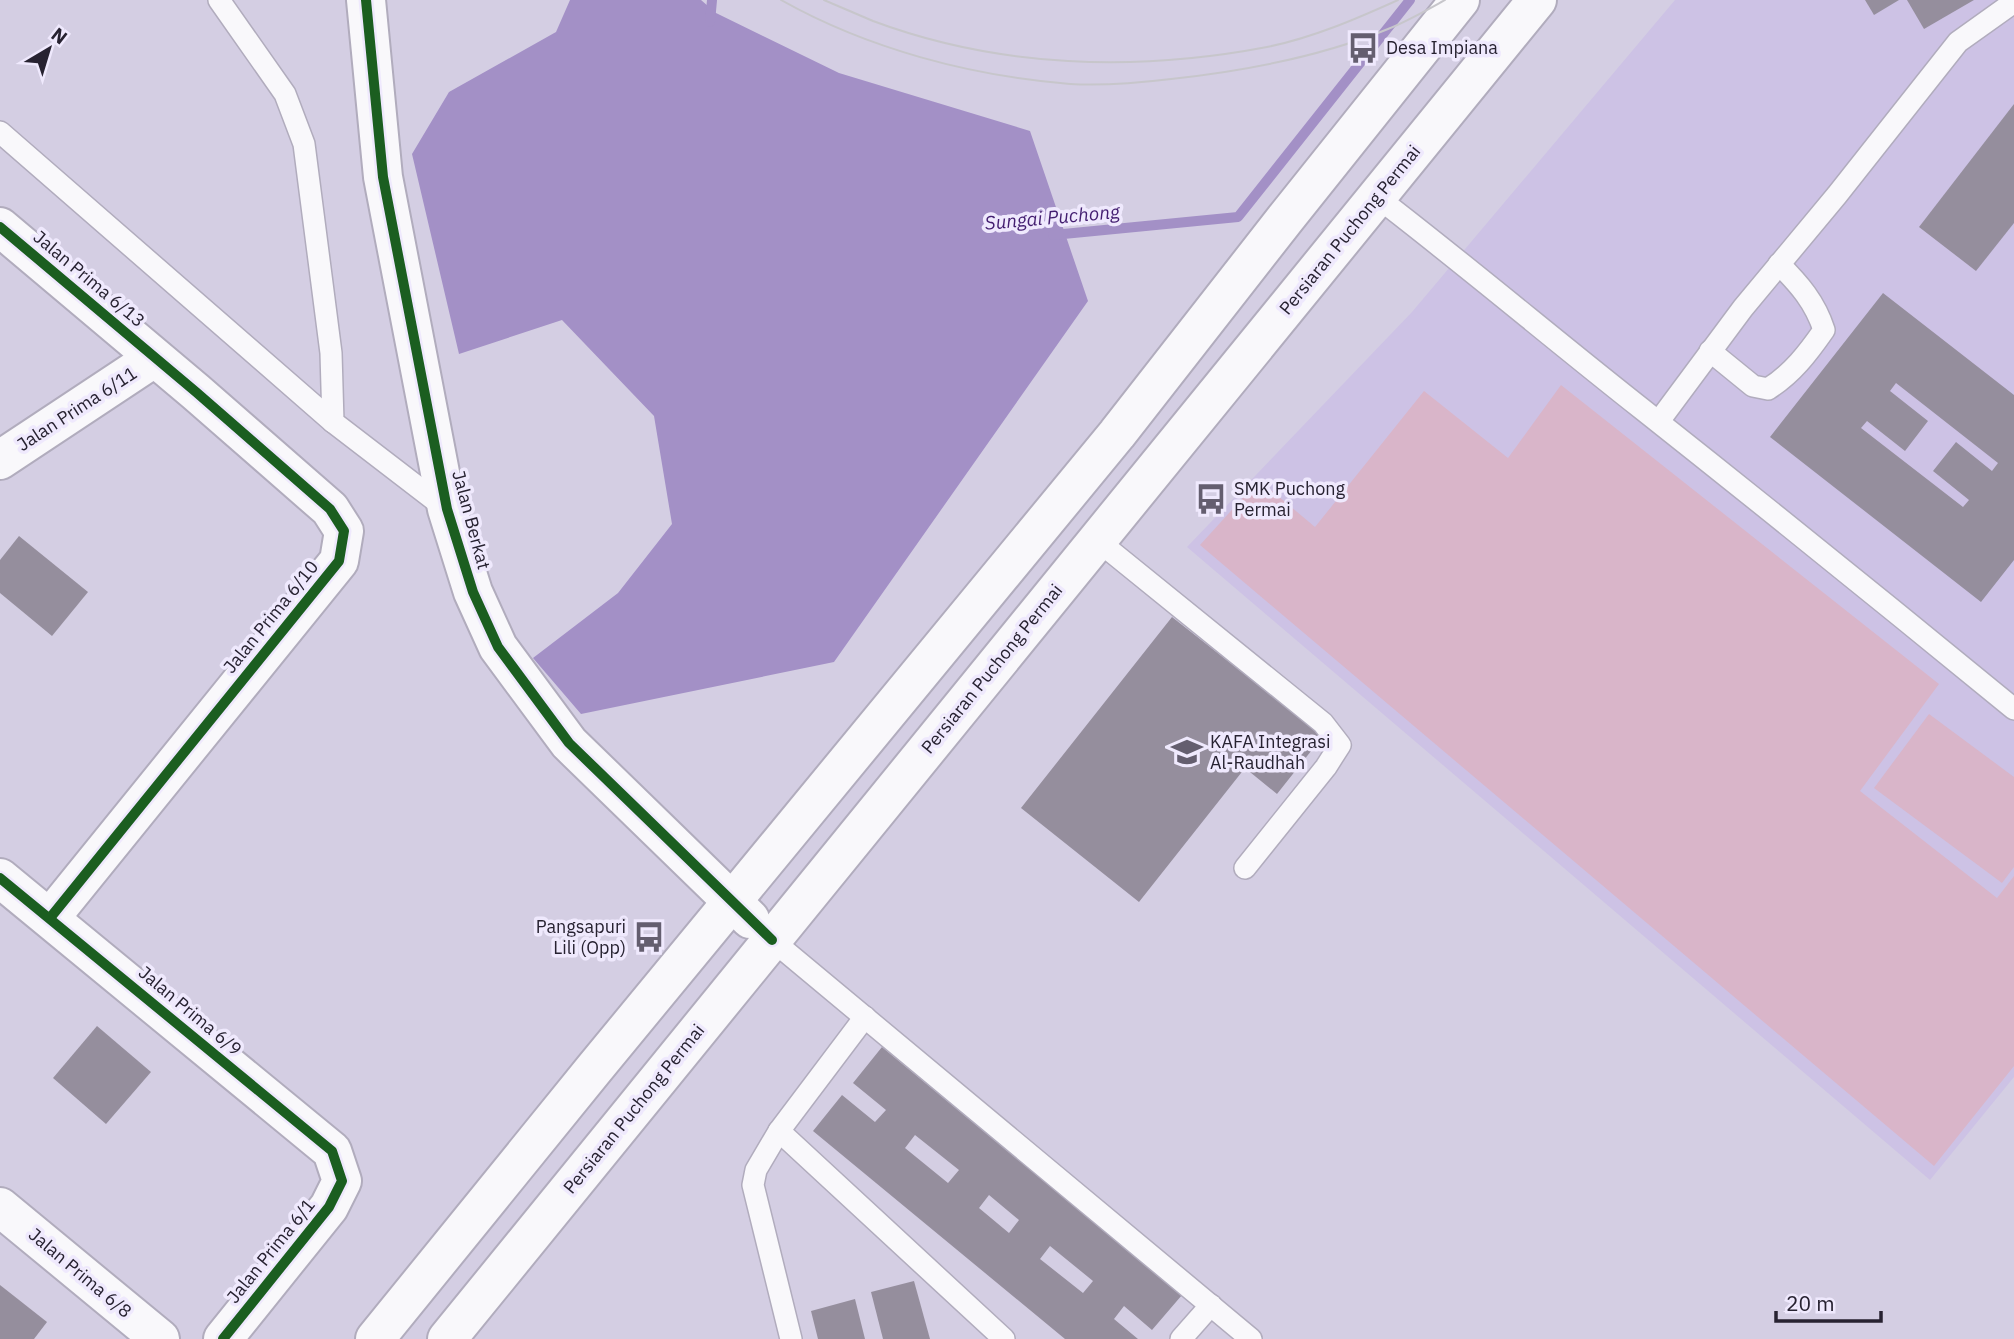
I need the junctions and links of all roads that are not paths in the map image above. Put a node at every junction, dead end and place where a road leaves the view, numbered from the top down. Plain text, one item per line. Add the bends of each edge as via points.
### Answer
1 (219, 0) edge
2 (366, 0) edge
3 (1460, 0) edge
4 (1537, 0) edge
5 (2014, 2) edge
6 (0, 132) edge
7 (1377, 197) junction
8 (0, 227) edge
9 (1779, 264) junction
10 (1710, 351) junction
11 (154, 358) junction
12 (1659, 421) junction
13 (333, 422) junction
14 (0, 460) edge
15 (447, 509) junction
16 (1097, 540) junction
17 (2014, 709) edge
18 (1245, 868) dead end
19 (0, 878) edge
20 (733, 901) junction
21 (50, 918) junction
22 (772, 940) junction
23 (865, 1017) junction
24 (779, 1131) junction
25 (342, 1181) joint
26 (0, 1207) edge
27 (1211, 1305) junction
28 (160, 1339) edge
29 (223, 1339) edge
30 (374, 1339) edge
31 (447, 1339) edge
32 (791, 1339) edge
33 (1004, 1339) edge
34 (1181, 1339) edge
35 (1251, 1339) edge

1 - 13 lane via 285,94 304,144 331,353
2 - 15 main road, Jalan Berkat via 383,177
3 - 20 main road via 1117,434
4 - 7 main road, Persiaran Puchong Permai
5 - 9 lane via 1958,42
6 - 13 lane
7 - 12 lane
7 - 16 main road, Persiaran Puchong Permai
8 - 11 main road, Jalan Prima 6/13
9 - 10 lane
9 - 10 lane via 1802,286 1824,330 1800,363 1768,389 1753,386
10 - 12 lane
11 - 14 main road, Jalan Prima 6/11
11 - 21 main road, Jalan Prima 6/10 via 330,509 344,531 339,561
12 - 17 lane
13 - 15 lane
15 - 20 main road, Jalan Berkat via 473,592 498,647 569,743
16 - 18 lane via 1323,723 1340,745
16 - 22 main road, Persiaran Puchong Permai
19 - 21 main road, Jalan Prima 6/9
20 - 22 main road, Jalan Berkat
20 - 30 main road
21 - 25 main road, Jalan Prima 6/9 via 332,1151
22 - 23 lane
22 - 31 main road, Persiaran Puchong Permai
23 - 24 lane
23 - 27 lane
24 - 32 lane via 756,1170 753,1185
24 - 33 lane
25 - 29 main road, Jalan Prima 6/1 via 329,1207
26 - 28 main road, Jalan Prima 6/8
27 - 34 lane
27 - 35 lane

